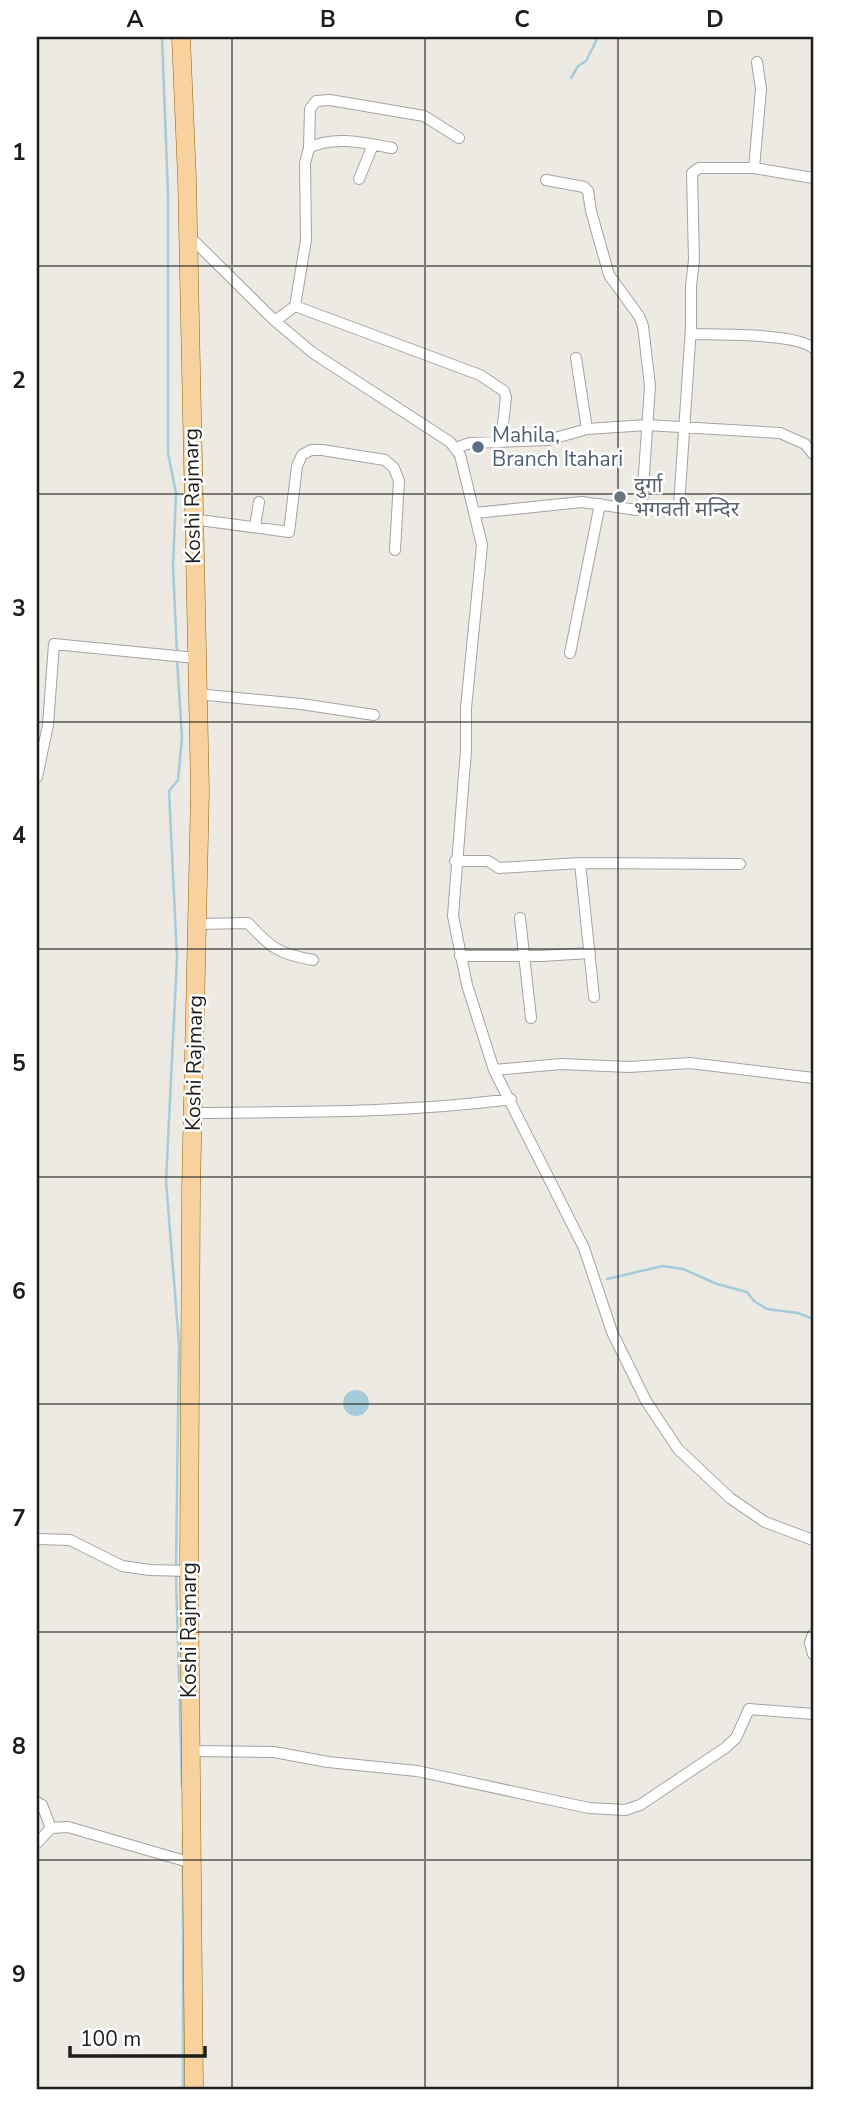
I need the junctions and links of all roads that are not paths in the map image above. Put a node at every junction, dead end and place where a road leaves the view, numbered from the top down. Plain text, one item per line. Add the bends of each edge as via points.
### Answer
1 (181, 37) edge
2 (757, 62) dead end
3 (459, 138) dead end
4 (373, 145) junction
5 (309, 148) junction
6 (391, 148) dead end
7 (754, 168) junction
8 (359, 178) dead end
9 (813, 178) edge
10 (546, 180) dead end
11 (187, 234) junction
12 (295, 306) junction
13 (275, 321) junction
14 (691, 334) junction
15 (813, 348) edge
16 (576, 358) dead end
17 (647, 425) junction
18 (683, 427) junction
19 (587, 429) junction
20 (501, 442) junction
21 (456, 448) junction
22 (813, 454) edge
23 (259, 502) dead end
24 (600, 504) junction
25 (679, 506) dead end
26 (475, 513) junction
27 (192, 519) junction
28 (255, 526) junction
29 (395, 550) dead end
30 (570, 653) dead end
31 (196, 658) junction
32 (197, 694) junction
33 (374, 715) dead end
34 (37, 777) edge
35 (456, 861) junction
36 (580, 863) junction
37 (740, 864) dead end
38 (520, 918) dead end
39 (197, 924) junction
40 (590, 953) junction
41 (460, 956) junction
42 (526, 956) junction
43 (313, 960) dead end
44 (594, 997) dead end
45 (531, 1018) dead end
46 (494, 1070) junction
47 (813, 1078) edge
48 (511, 1099) junction
49 (192, 1113) junction
50 (37, 1539) edge
51 (813, 1540) edge
52 (185, 1571) junction
53 (813, 1634) edge
54 (813, 1654) edge
55 (813, 1714) edge
56 (190, 1751) junction
57 (37, 1802) edge
58 (51, 1828) junction
59 (37, 1843) edge
60 (191, 1863) junction
61 (194, 2089) edge

1 - 11 main road, Koshi Rajmarg
2 - 7 street via 761,89
3 - 5 street via 424,116 316,101 310,109
4 - 5 street via 333,140
4 - 6 street
4 - 8 street
5 - 12 street via 305,163 306,240
7 - 9 street
7 - 14 street via 699,168 692,173
10 - 17 street via 588,191 609,275 643,326 650,386
11 - 13 street
11 - 27 main road, Koshi Rajmarg
12 - 13 street
12 - 20 street via 480,375 500,387 506,397
13 - 21 street via 313,353
14 - 15 street via 785,338 807,342
14 - 18 street
16 - 19 street
17 - 18 street
17 - 19 street
17 - 24 street via 641,506 637,510
18 - 22 street via 780,433 804,444
18 - 25 street
19 - 20 street via 548,440
20 - 21 street
21 - 26 street
23 - 28 street
24 - 26 street
24 - 30 street
26 - 35 street via 482,545
27 - 28 street
27 - 31 main road, Koshi Rajmarg
28 - 29 street via 289,532 297,466 311,450 385,460 399,481
31 - 32 main road, Koshi Rajmarg
31 - 34 street via 54,644 48,725
32 - 33 street
32 - 39 main road, Koshi Rajmarg
35 - 36 street via 488,861 499,868
35 - 41 street via 453,916
36 - 37 street
36 - 40 street
38 - 42 street
39 - 43 street via 248,923 285,955
39 - 49 main road, Koshi Rajmarg
40 - 42 street
40 - 44 street
41 - 42 street
41 - 46 street
42 - 45 street
46 - 47 street via 561,1064 629,1067 690,1063
46 - 48 street
48 - 49 street via 366,1112
48 - 51 street via 584,1248 612,1332 646,1401 678,1449 730,1498 765,1522
49 - 52 main road, Koshi Rajmarg
50 - 52 street via 70,1540 122,1566
52 - 56 main road, Koshi Rajmarg
53 - 54 street
55 - 56 street via 750,1709 736,1738 725,1748 640,1805 625,1810 589,1808 417,1771 274,1752
56 - 60 main road, Koshi Rajmarg
57 - 58 street
58 - 59 street
58 - 60 street via 87,1831
60 - 61 main road, Koshi Rajmarg

